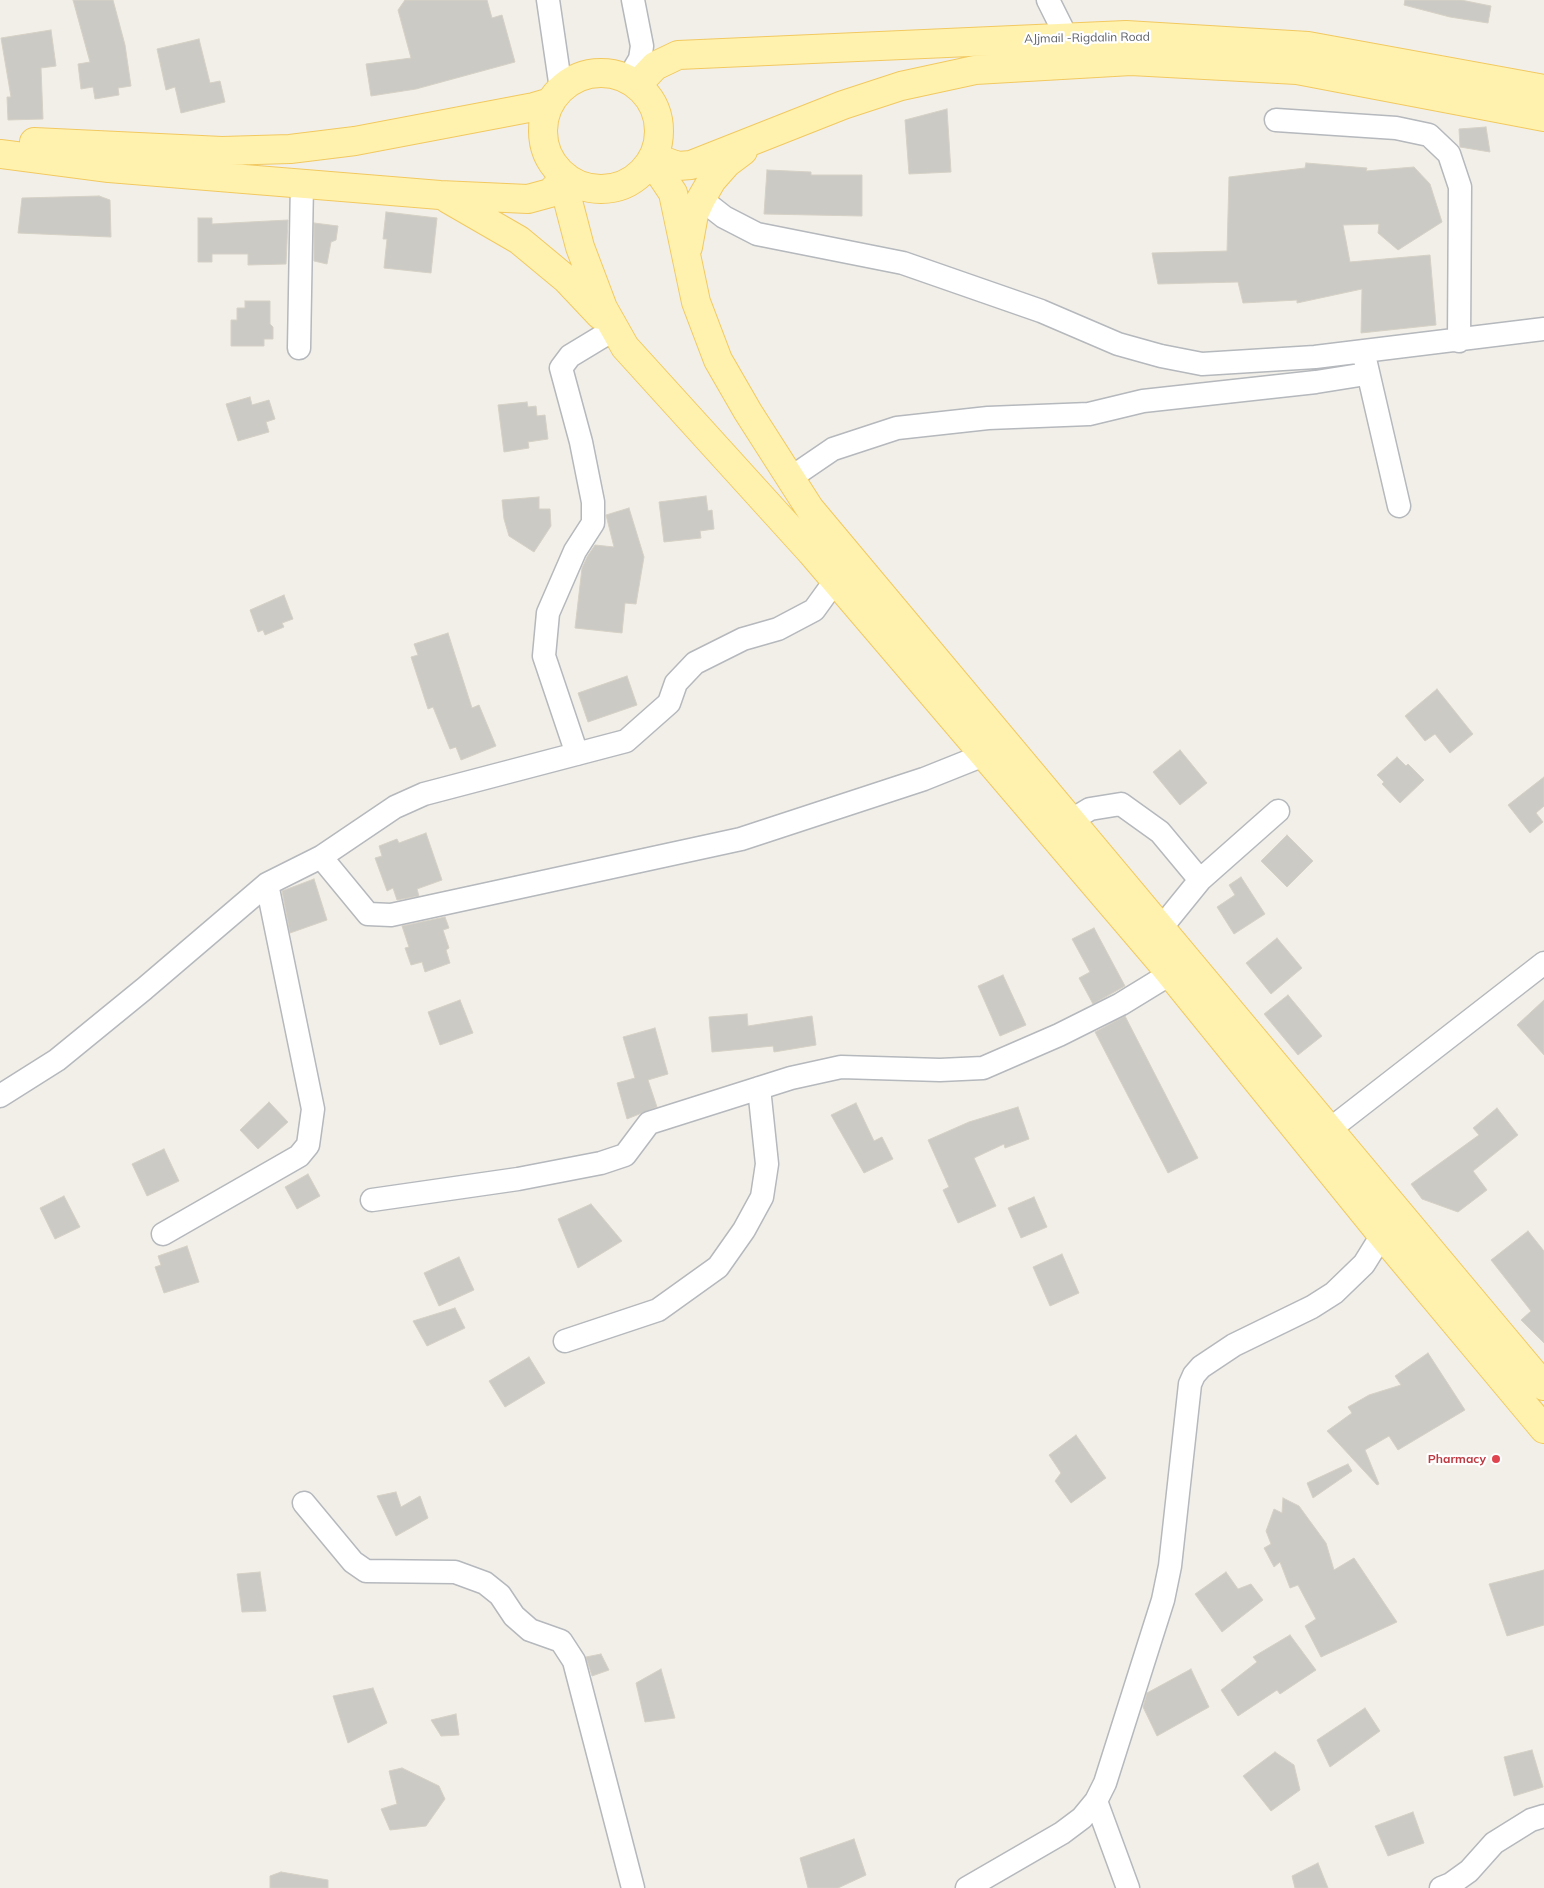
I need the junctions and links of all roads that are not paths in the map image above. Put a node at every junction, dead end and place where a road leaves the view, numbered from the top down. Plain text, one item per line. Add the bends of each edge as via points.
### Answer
1 (548, 0) edge
2 (633, 0) edge
3 (1048, 0) edge
4 (1067, 38) junction
5 (632, 82) junction
6 (1544, 89) edge
7 (556, 96) junction
8 (1544, 116) edge
9 (1276, 120) dead end
10 (764, 136) junction
11 (0, 141) edge
12 (0, 154) edge
13 (651, 161) junction
14 (565, 176) junction
15 (302, 183) junction
16 (440, 195) junction
17 (701, 199) junction
18 (686, 266) junction
19 (1544, 329) edge
20 (619, 338) junction
21 (1459, 341) junction
22 (299, 348) dead end
23 (1364, 351) junction
24 (1366, 374) junction
25 (789, 479) junction
26 (1399, 506) dead end
27 (821, 544) junction
28 (835, 581) junction
29 (577, 754) junction
30 (984, 755) junction
31 (1278, 811) dead end
32 (1070, 821) junction
33 (321, 857) junction
34 (1200, 880) junction
35 (266, 884) junction
36 (1161, 928) junction
37 (1544, 963) edge
38 (1170, 974) junction
39 (759, 1088) junction
40 (0, 1096) edge
41 (1329, 1130) junction
42 (372, 1200) dead end
43 (164, 1234) dead end
44 (1382, 1234) junction
45 (565, 1341) dead end
46 (1544, 1386) edge
47 (1544, 1429) edge
48 (304, 1503) dead end
49 (1096, 1801) junction
50 (1544, 1816) edge
51 (633, 1888) edge
52 (967, 1888) edge
53 (1128, 1888) edge
54 (1441, 1888) edge

1 - 7 street
2 - 5 street via 642,46
3 - 4 street
4 - 5 main road, AJjmail -Rigdalin Road via 678,55
4 - 6 main road, AJjmail -Rigdalin Road via 1126,35 1308,46
5 - 7 main road via 605,73 593,74 570,82
5 - 13 main road via 647,95 658,119 660,132
7 - 11 main road via 534,108 290,150 222,151
7 - 14 main road via 544,124 545,146 555,167
8 - 10 main road, AJjmail -Rigdalin Road via 1297,70 1131,61 975,70 885,91
9 - 21 street via 1396,128 1429,135 1450,154 1460,187
10 - 13 main road, AJjmail -Rigdalin Road via 691,165
10 - 17 main road via 727,163
12 - 15 main road via 109,168
13 - 14 main road via 632,180 610,188 587,187
13 - 18 main road via 672,193
14 - 16 main road via 540,198
14 - 20 main road via 580,247 603,308
15 - 16 main road
15 - 22 street
16 - 20 main road via 494,224 543,259 587,300
17 - 18 main road via 690,230
17 - 23 street via 724,217 757,234 903,263 1041,311 1118,344 1161,356 1202,364
18 - 25 main road via 718,360
19 - 21 street
20 - 27 main road
20 - 29 street via 570,356 560,368 581,442 593,502 593,523 575,551 548,613 544,656
21 - 23 street
23 - 24 street
24 - 25 street via 1143,401 1089,414 988,418 897,428 834,449
24 - 26 street
25 - 27 main road
27 - 28 main road
27 - 32 main road
28 - 29 street via 814,610 778,629 743,639 695,663 676,682 669,703 626,741
28 - 30 main road
29 - 33 street via 424,794 395,807
30 - 33 street via 924,779 741,839 391,914 368,914
30 - 38 main road
31 - 34 street
32 - 34 street via 1090,809 1121,804 1160,832
32 - 36 main road
33 - 35 street
34 - 36 street
35 - 40 street via 144,990 64,1054
35 - 43 street via 313,1109 308,1145 299,1156
36 - 41 main road
37 - 41 street
38 - 39 street via 1121,1004 983,1068 841,1067
38 - 44 main road
39 - 42 street via 649,1123 625,1155 601,1163 518,1179
39 - 45 street via 767,1164 762,1197 718,1268 658,1310
41 - 46 main road
44 - 47 main road
44 - 49 street via 1364,1264 1334,1293 1234,1345 1194,1375 1190,1384 1173,1551 1163,1600 1105,1783
48 - 51 street via 354,1562 366,1571 455,1572 485,1583 530,1630 562,1641 574,1661
49 - 52 street via 1082,1818 1062,1833
49 - 53 street
50 - 54 street via 1531,1820 1494,1843 1470,1871

